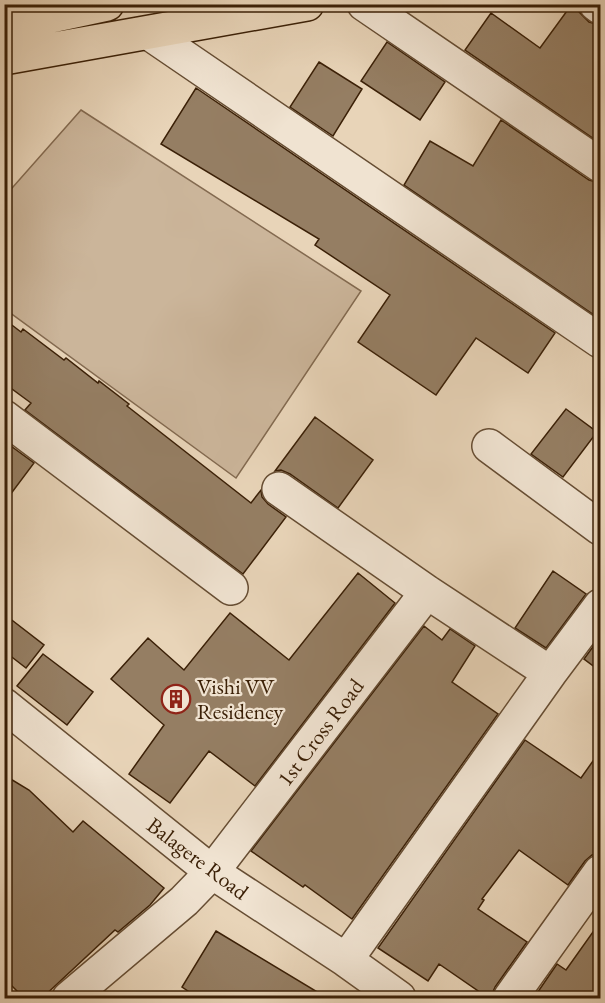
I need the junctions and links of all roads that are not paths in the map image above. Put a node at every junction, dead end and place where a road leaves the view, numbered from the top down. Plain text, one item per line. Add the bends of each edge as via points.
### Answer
1 (307, 4) edge
2 (364, 4) edge
3 (596, 4) edge
4 (89, 7) edge
5 (600, 7) edge
6 (217, 12) edge
7 (4, 26) edge
8 (149, 33) junction
9 (4, 58) edge
10 (600, 165) edge
11 (600, 340) edge
12 (4, 417) edge
13 (489, 446) dead end
14 (279, 489) dead end
15 (600, 528) edge
16 (231, 588) dead end
17 (427, 592) junction
18 (600, 606) edge
19 (550, 673) junction
20 (4, 705) edge
21 (212, 872) junction
22 (600, 872) edge
23 (346, 960) junction
24 (388, 995) edge
25 (69, 999) edge
26 (510, 999) edge

1 - 6 main road
2 - 10 street
3 - 5 street
4 - 7 main road
6 - 8 main road
8 - 9 main road
8 - 11 street
12 - 16 street
13 - 15 street
14 - 17 street
17 - 19 street
17 - 21 street, 1st Cross Road
18 - 19 street
19 - 23 street
20 - 21 street, Balagere Road
21 - 23 street, Balagere Road
21 - 25 street, 1st Cross Road via 184,901
22 - 26 street
23 - 24 street, Balagere Road

